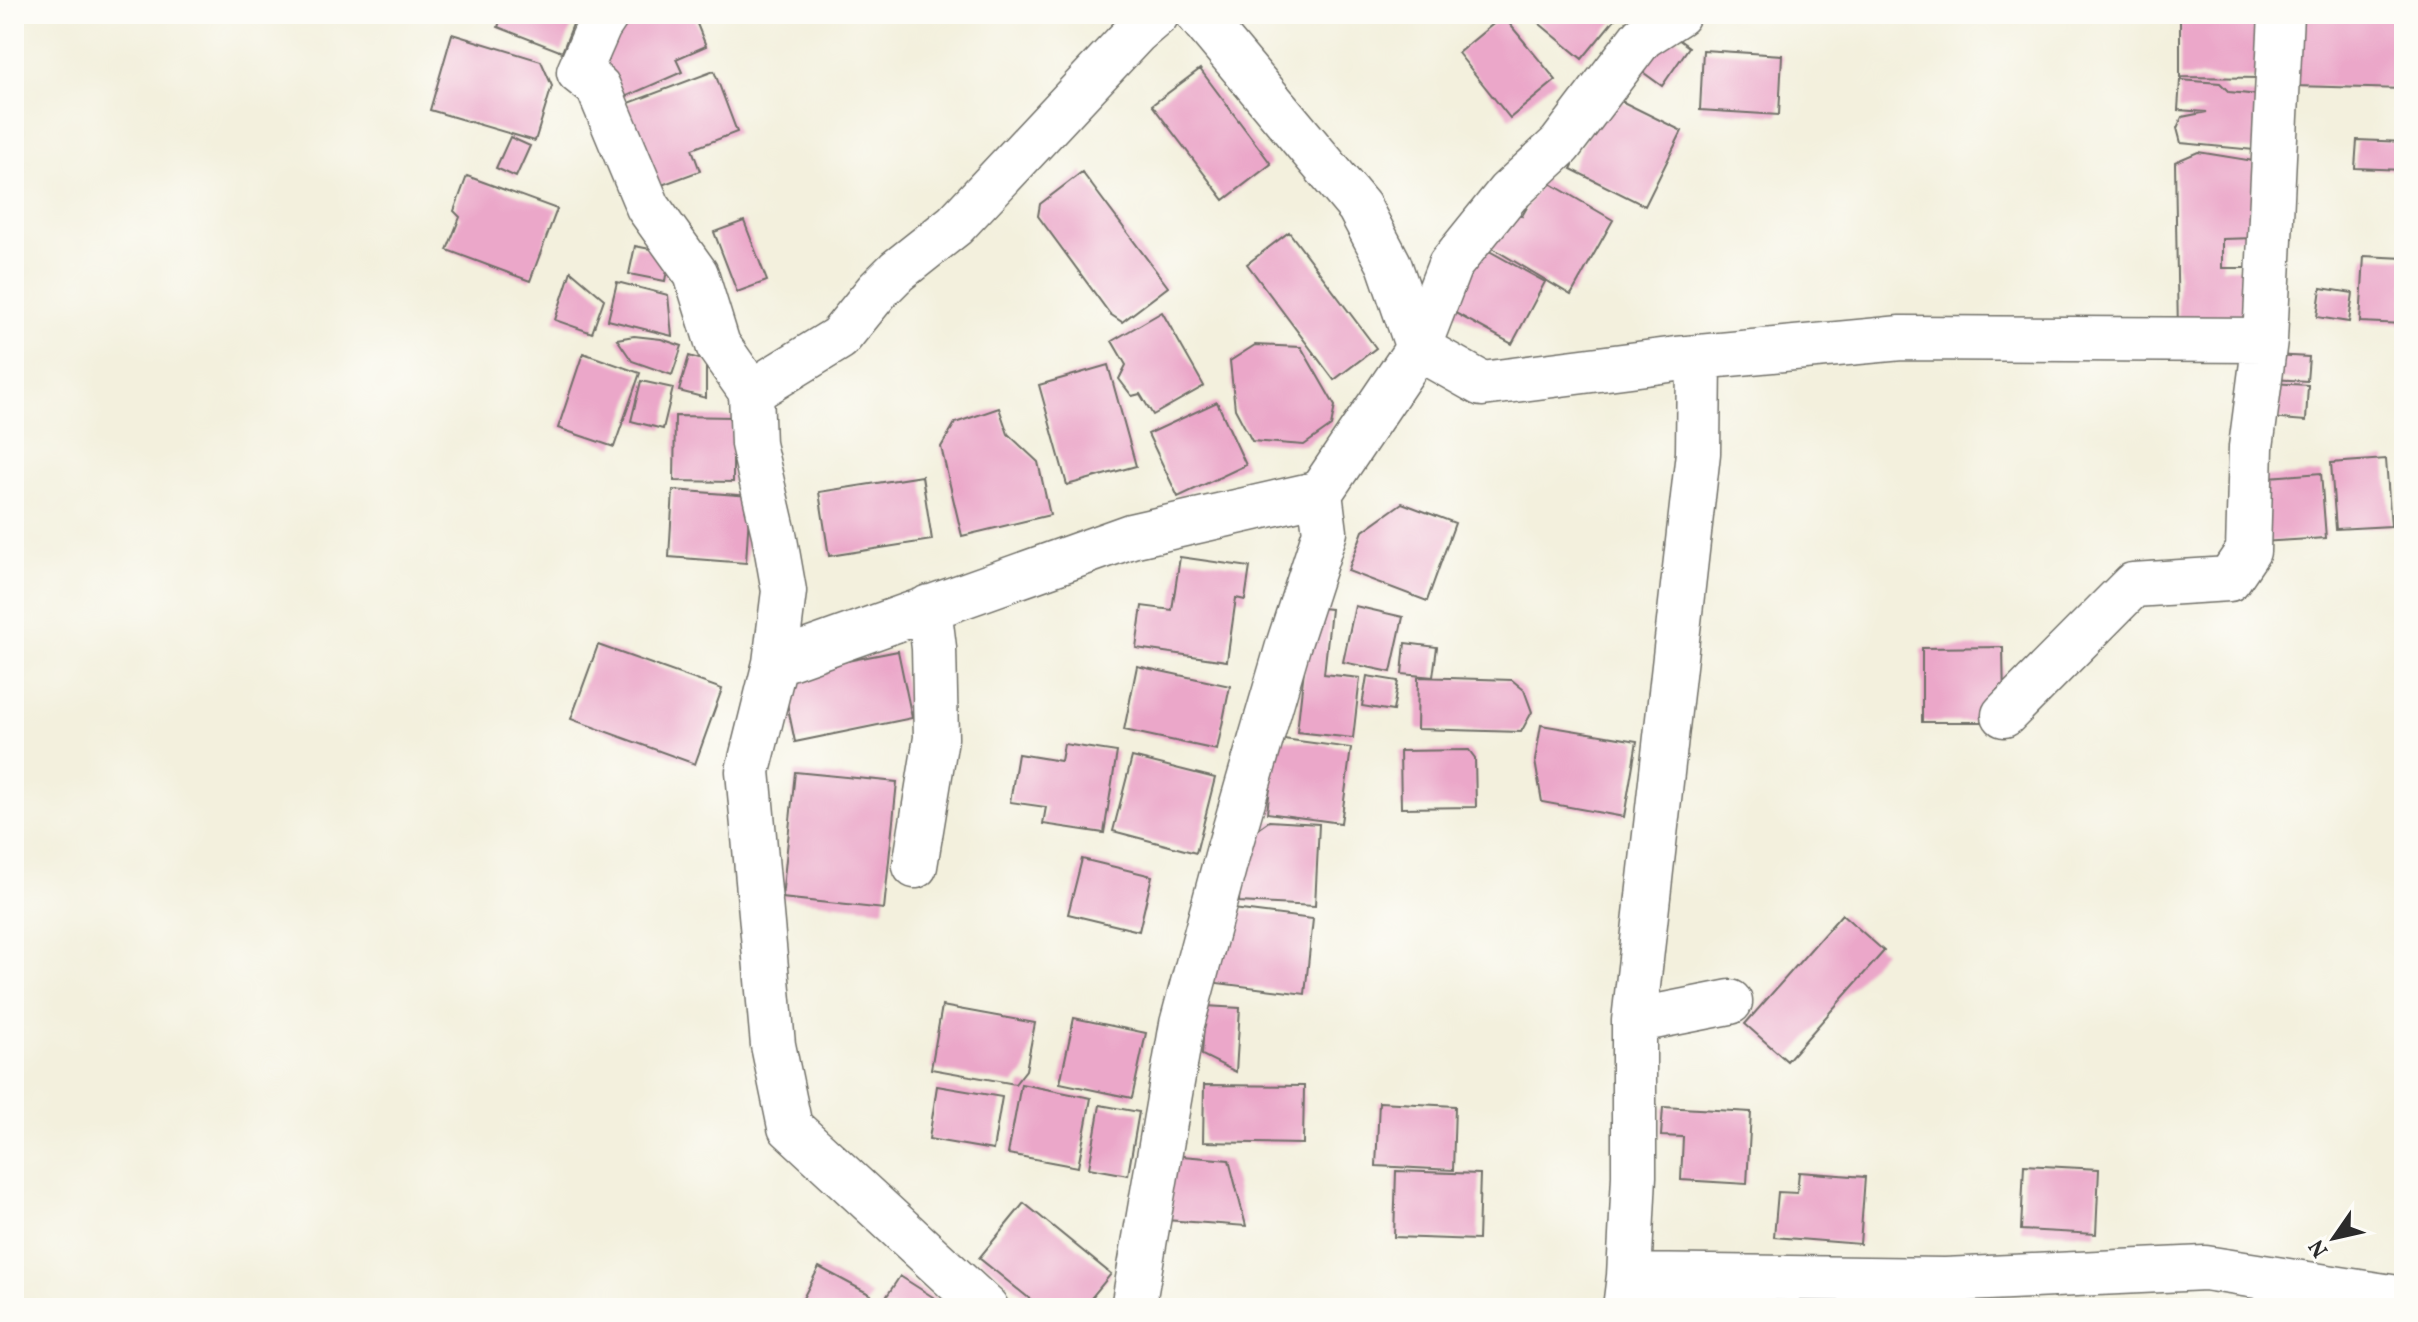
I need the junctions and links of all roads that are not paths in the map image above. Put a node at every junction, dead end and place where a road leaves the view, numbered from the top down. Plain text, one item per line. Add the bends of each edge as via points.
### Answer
1 (607, 14) edge
2 (1157, 14) edge
3 (1198, 14) edge
4 (1678, 14) edge
5 (2281, 14) edge
6 (2265, 340) junction
7 (1418, 348) junction
8 (1699, 357) junction
9 (751, 392) junction
10 (1320, 493) junction
11 (929, 607) junction
12 (775, 663) junction
13 (2004, 715) dead end
14 (915, 866) dead end
15 (1730, 1002) dead end
16 (1634, 1021) junction
17 (1627, 1292) edge
18 (2404, 1299) edge
19 (986, 1308) edge
20 (1133, 1308) edge

1 - 9 street via 579,72 598,87 648,207 696,274 718,345
2 - 9 street via 955,225 877,291 839,338
3 - 7 street via 1359,207 1389,264
4 - 7 street via 1642,37 1560,145 1508,193 1450,265
5 - 6 street
6 - 8 street via 1901,338
6 - 13 street via 2251,447 2248,551 2229,579 2133,585
7 - 8 street via 1482,384
7 - 10 street
8 - 16 street via 1698,453
9 - 12 street via 753,444 784,591
10 - 11 street via 1131,536
10 - 20 street via 1325,532 1182,1024
11 - 12 street
11 - 14 street via 936,738
12 - 19 street via 748,771 773,1045 790,1127
15 - 16 street
16 - 17 street via 1634,1176
17 - 18 street via 2205,1268

